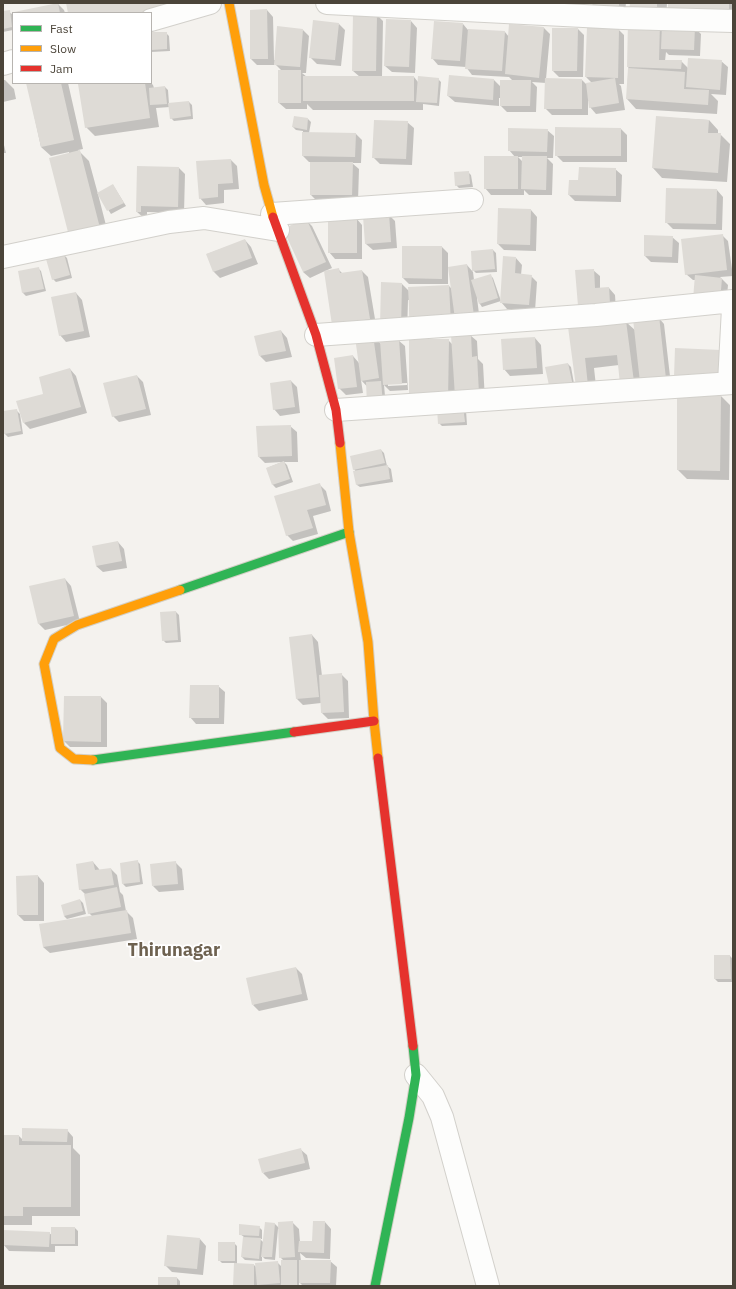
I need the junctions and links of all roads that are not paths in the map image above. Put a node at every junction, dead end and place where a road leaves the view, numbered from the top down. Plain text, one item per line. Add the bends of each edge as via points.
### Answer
1 (210, 3) edge
2 (228, 3) edge
3 (327, 3) edge
4 (152, 20) edge
5 (733, 21) edge
6 (472, 200) dead end
7 (275, 222) junction
8 (3, 256) edge
9 (733, 301) edge
10 (733, 308) edge
11 (316, 335) junction
12 (731, 383) edge
13 (336, 410) junction
14 (350, 532) junction
15 (374, 720) junction
16 (416, 1075) junction
17 (375, 1286) edge
18 (488, 1286) edge

1 - 4 street
2 - 7 street via 264,185
3 - 5 street
6 - 7 street
7 - 8 street via 204,218 169,222
7 - 11 street
9 - 11 street via 596,315
10 - 12 street
11 - 13 street
12 - 13 street
13 - 14 street
14 - 15 street via 368,642
14 - 15 street via 77,625 54,639 44,664 60,748 74,759 95,760
15 - 16 street
16 - 17 street
16 - 18 street via 433,1096 442,1117

